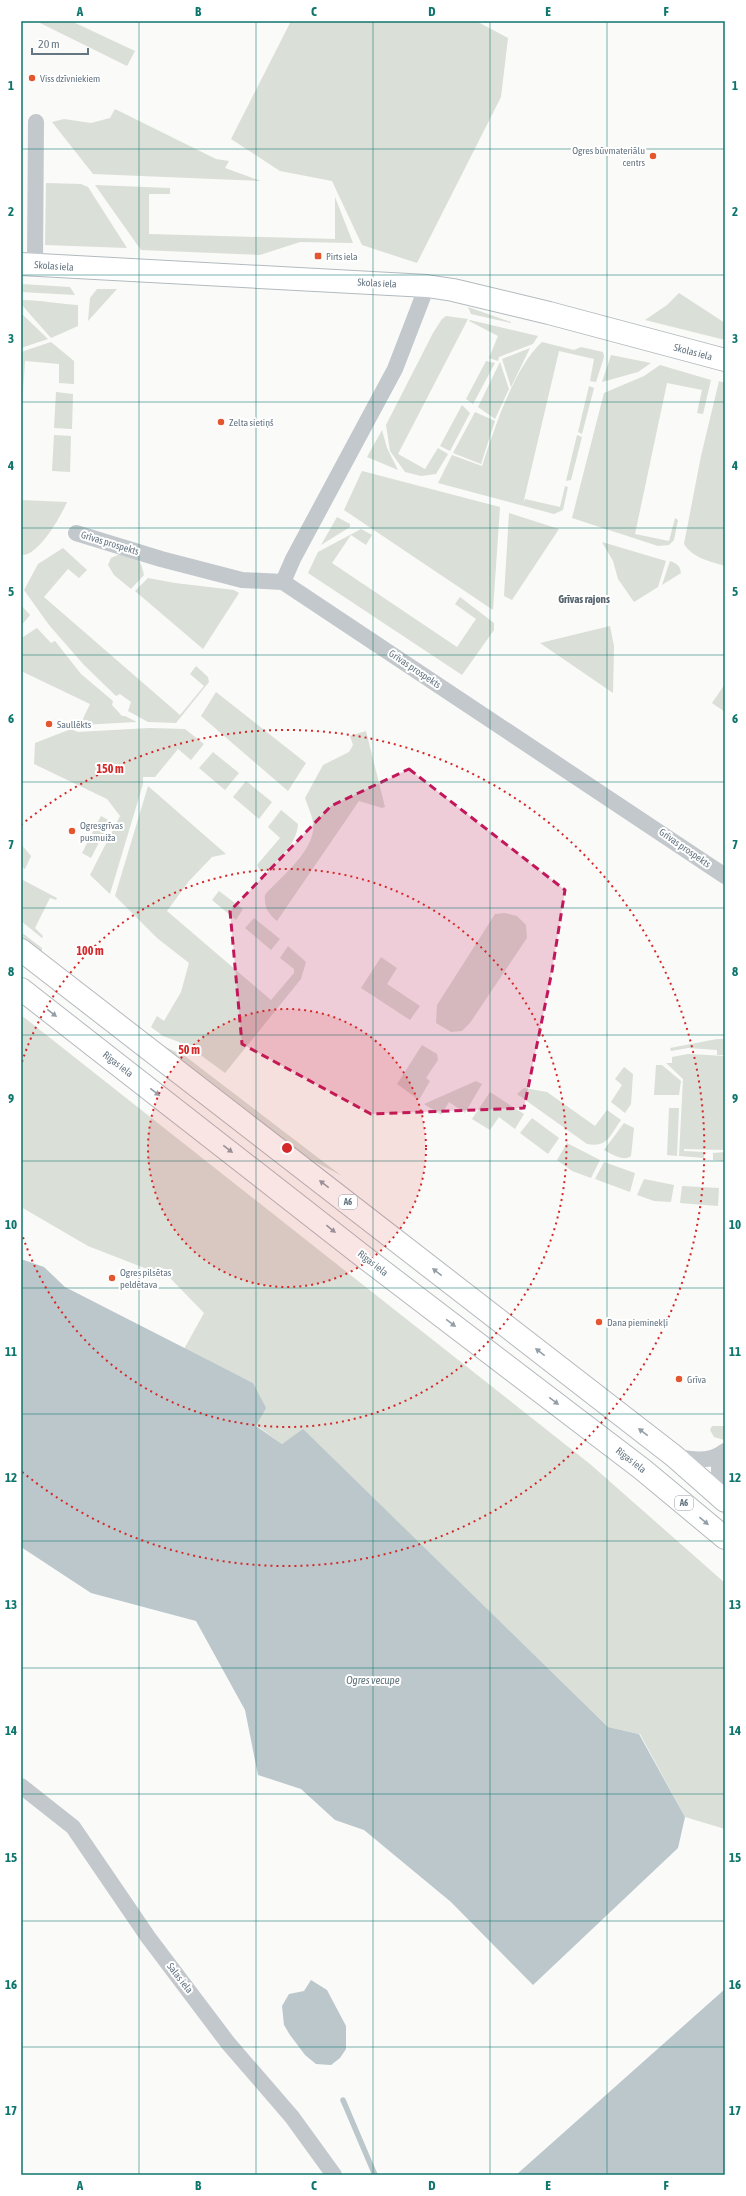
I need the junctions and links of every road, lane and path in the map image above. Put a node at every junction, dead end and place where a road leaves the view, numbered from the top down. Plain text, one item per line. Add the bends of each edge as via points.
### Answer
1 (36, 122) dead end
2 (28, 264) edge
3 (427, 286) junction
4 (725, 360) edge
5 (76, 533) dead end
6 (283, 582) junction
7 (725, 876) edge
8 (21, 950) edge
9 (21, 989) edge
10 (384, 1231) junction
11 (364, 1257) junction
12 (722, 1453) edge
13 (674, 1456) junction
14 (725, 1500) edge
15 (725, 1538) edge
16 (21, 1786) edge
17 (334, 2175) edge

1 - 2 street
2 - 3 main road, Skolas iela
3 - 4 main road, Skolas iela via 520,306
3 - 6 street via 395,369 317,513
5 - 6 street, Grīvas prospekts via 242,580
6 - 7 street, Grīvas prospekts
10 -> 8 main road, A6
9 -> 11 main road, Rīgas iela / A6
10 - 11 main road
13 -> 10 main road, A6
11 -> 15 main road, Rīgas iela / A6 via 642,1469
12 - 13 street via 697,1460
12 - 14 street via 719,1484
13 - 14 main road, A6
16 - 17 street, Salas iela via 72,1827 148,1938 228,2043 292,2117

